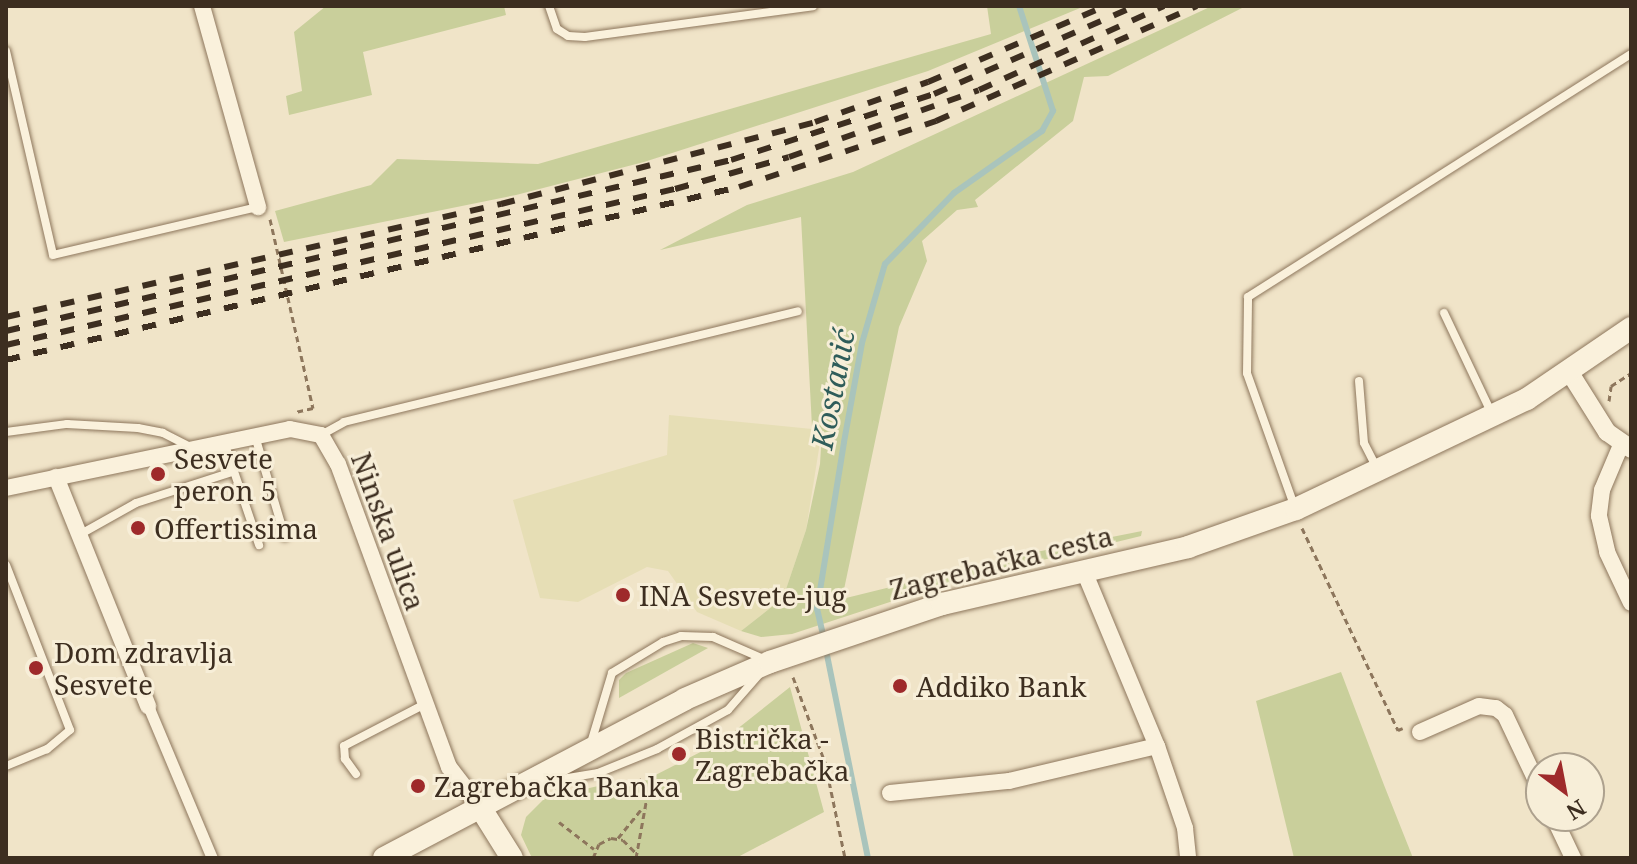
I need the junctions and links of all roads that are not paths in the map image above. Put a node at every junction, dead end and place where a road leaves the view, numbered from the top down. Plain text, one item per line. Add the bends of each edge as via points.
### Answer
1 (202, 6) edge
2 (549, 6) edge
3 (813, 6) edge
4 (6, 52) edge
5 (1631, 54) edge
6 (264, 211) joint
7 (798, 311) dead end
8 (1444, 313) dead end
9 (1631, 328) edge
10 (1570, 373) junction
11 (1359, 381) dead end
12 (1493, 416) junction
13 (6, 432) edge
14 (255, 435) junction
15 (321, 435) junction
16 (224, 441) junction
17 (1626, 447) edge
18 (193, 448) junction
19 (1378, 471) junction
20 (232, 472) junction
21 (56, 477) junction
22 (6, 488) edge
23 (1299, 519) junction
24 (79, 535) junction
25 (285, 537) dead end
26 (259, 545) dead end
27 (6, 565) edge
28 (1084, 571) junction
29 (1631, 603) edge
30 (770, 662) junction
31 (425, 704) junction
32 (148, 706) joint
33 (1420, 732) road end
34 (1157, 746) junction
35 (587, 750) junction
36 (1525, 757) edge
37 (6, 766) edge
38 (356, 774) dead end
39 (522, 785) junction
40 (890, 793) dead end
41 (480, 807) junction
42 (1561, 832) edge
43 (212, 858) edge
44 (384, 858) edge
45 (512, 858) edge
46 (1188, 858) edge
47 (1573, 858) edge

1 - 6 street
2 - 3 lane via 557,29 585,37
4 - 6 lane via 53,255
5 - 23 lane via 1248,297 1247,373
7 - 15 lane via 375,414
8 - 12 lane
9 - 10 main road, Zagrebačka cesta
10 - 12 main road, Zagrebačka cesta
10 - 17 street via 1600,422
11 - 19 lane via 1364,443
12 - 19 main road, Zagrebačka cesta
13 - 18 lane via 67,424 127,427 163,433
14 - 15 street, Ninska ulica via 304,428
14 - 16 street, Ninska ulica
14 - 25 lane
15 - 31 street, Ninska ulica via 338,464
16 - 18 street, Ninska ulica
16 - 20 lane
17 - 29 street via 1602,490 1599,516 1607,552
18 - 21 street, Ninska ulica
19 - 23 main road, Zagrebačka cesta
20 - 24 lane via 136,503
20 - 26 lane
21 - 22 street, Ninska ulica
21 - 24 street
23 - 28 main road, Zagrebačka cesta
24 - 32 street
27 - 37 lane via 70,730 47,749
28 - 30 main road, Zagrebačka cesta via 942,604
28 - 34 street
30 - 35 main road, Zagrebačka cesta
30 - 35 lane via 713,637 681,636 663,642 612,673
30 - 39 lane via 728,710 657,749 598,773
31 - 38 lane via 344,746 345,759
31 - 41 street, Ninska ulica via 455,778
32 - 43 street
33 - 36 street via 1479,706 1496,708 1505,715
34 - 40 street via 1009,781
34 - 46 street via 1185,828
35 - 39 main road, Zagrebačka cesta
39 - 41 main road, Zagrebačka cesta
41 - 44 main road, Zagrebačka cesta
41 - 45 main road
42 - 47 street

